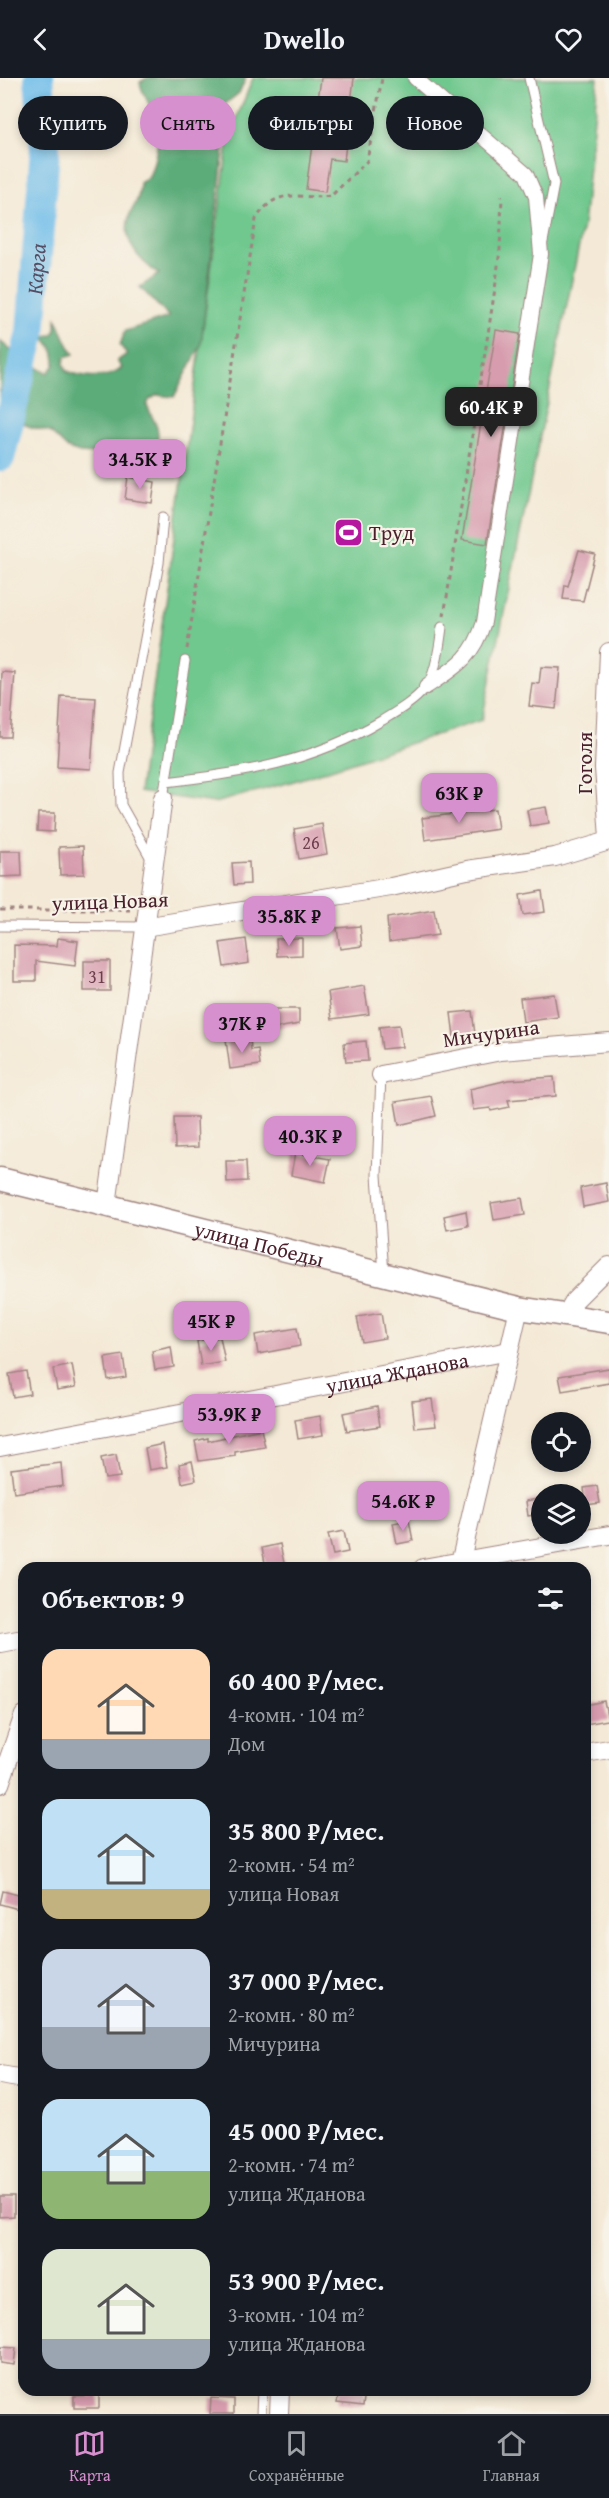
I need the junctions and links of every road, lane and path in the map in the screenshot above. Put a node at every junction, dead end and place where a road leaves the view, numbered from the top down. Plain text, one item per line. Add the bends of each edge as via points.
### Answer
1 (382, 78) edge
2 (415, 78) edge
3 (529, 78) edge
4 (502, 196) dead end
5 (541, 254) junction
6 (163, 518) dead end
7 (442, 627) joint
8 (609, 652) edge
9 (185, 661) joint
10 (426, 687) junction
11 (165, 790) junction
12 (609, 840) edge
13 (154, 864) junction
14 (0, 910) edge
15 (145, 918) junction
16 (0, 926) edge
17 (609, 1042) edge
18 (381, 1076) joint
19 (0, 1179) edge
20 (107, 1205) junction
21 (609, 1266) edge
22 (384, 1274) junction
23 (519, 1308) junction
24 (566, 1316) junction
25 (609, 1322) edge
26 (509, 1351) junction
27 (0, 1447) edge
28 (609, 1535) edge
29 (461, 1562) edge
30 (466, 1562) edge
31 (18, 1640) edge
32 (0, 1643) edge
33 (18, 1732) edge
34 (609, 1749) edge
35 (591, 1752) edge
36 (0, 1784) edge
37 (0, 2075) edge
38 (18, 2078) edge
39 (262, 2396) edge
40 (280, 2396) edge
41 (261, 2414) edge
42 (279, 2414) edge

1 - 9 path via 363,168 330,196 284,195 269,203 256,219
2 - 5 street via 526,174 536,197
3 - 5 lane via 554,184
4 - 7 path via 498,271
5 - 10 street via 484,622 473,651
6 - 13 lane via 159,563 120,773 121,805
7 - 10 lane
8 - 12 street, Гоголя via 604,768
9 - 11 lane
10 - 11 lane via 399,711 314,755
11 - 13 street
12 - 15 street, улица Новая via 555,858 467,870 392,887
13 - 15 street
14 - 15 path
15 - 16 lane, улица Новая
15 - 20 street
17 - 18 street, Мичурина via 501,1051
18 - 22 lane via 377,1175
19 - 20 street, улица Победы
20 - 22 street, улица Победы
21 - 24 street via 574,1301
22 - 23 street, улица Победы
23 - 24 street
23 - 26 street
24 - 25 street
26 - 27 street, улица Жданова
26 - 29 street
28 - 30 street
31 - 32 street
33 - 36 street
34 - 35 street
37 - 38 street
39 - 41 lane
40 - 42 street

